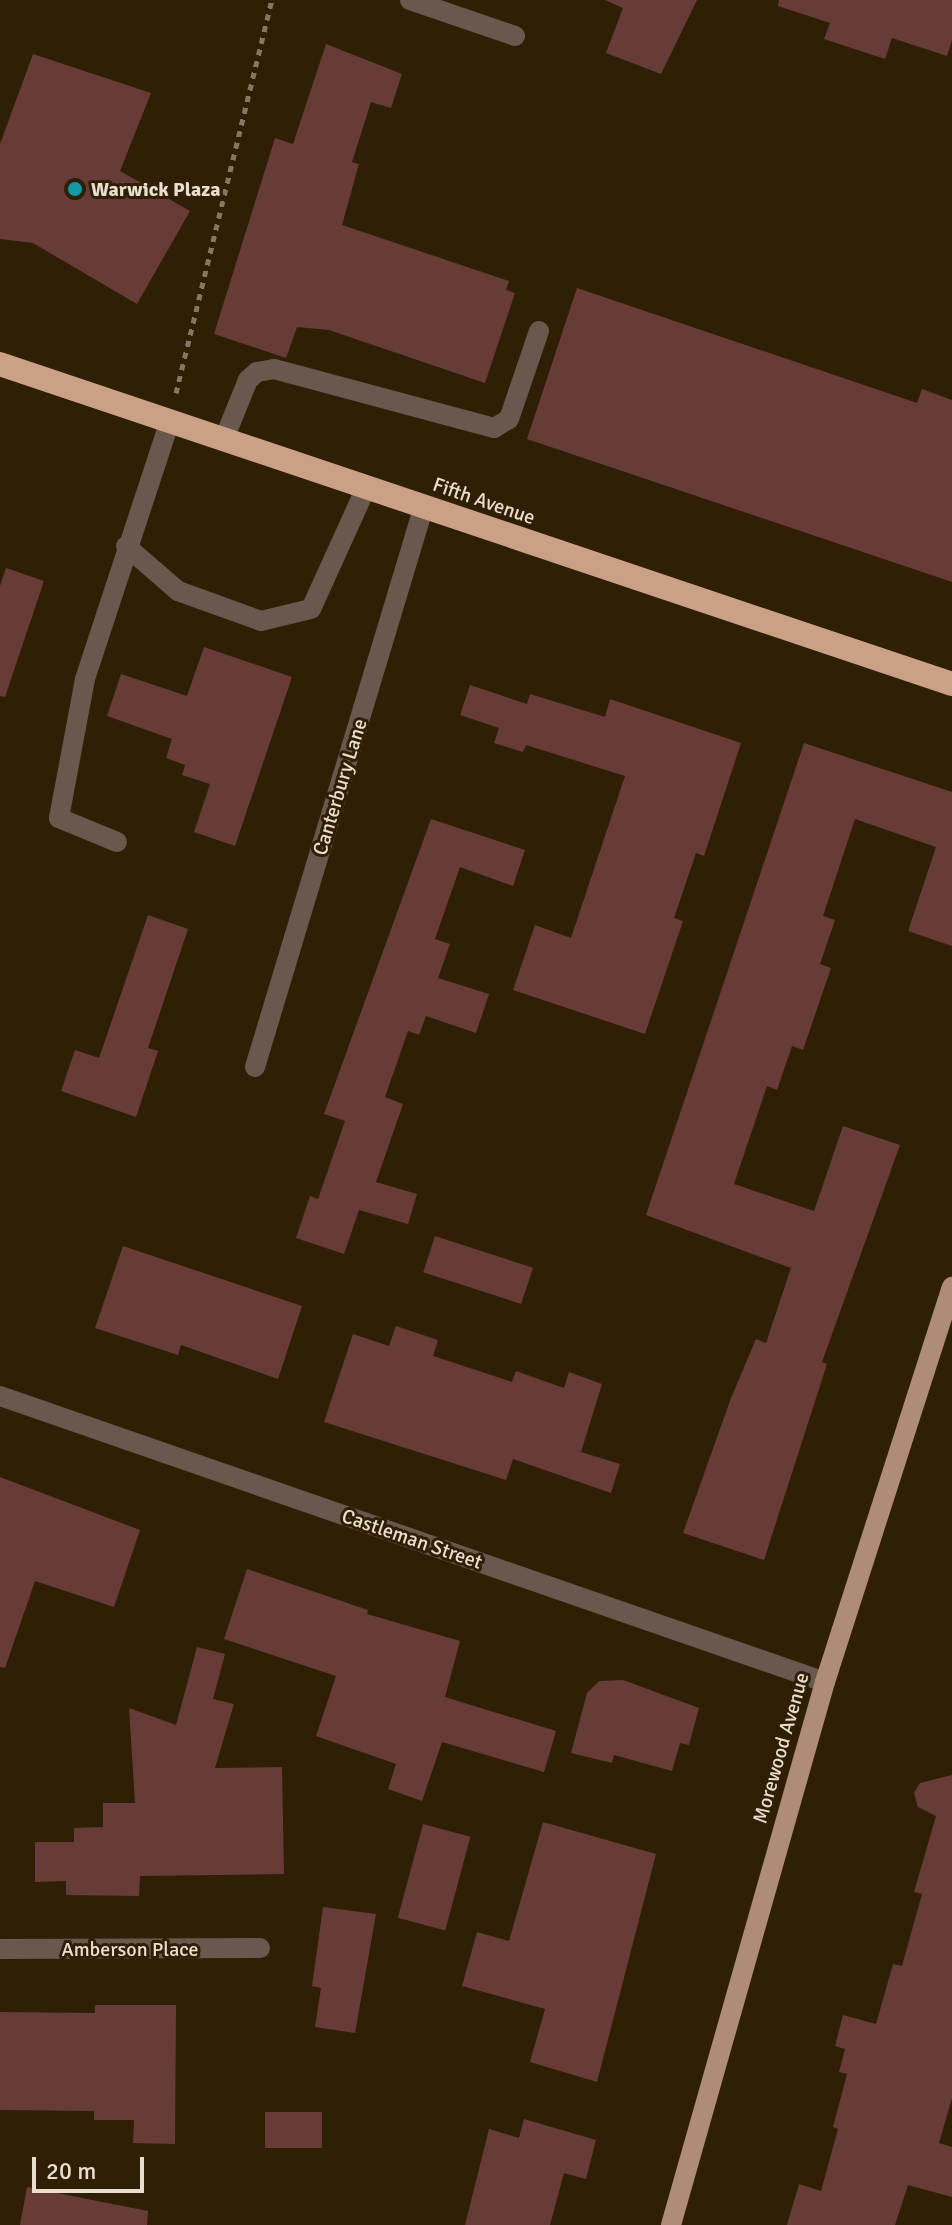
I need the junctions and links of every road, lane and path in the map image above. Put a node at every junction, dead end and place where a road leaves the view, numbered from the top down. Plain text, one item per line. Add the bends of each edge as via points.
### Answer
1 (272, 0) edge
2 (410, 0) edge
3 (515, 36) dead end
4 (539, 331) dead end
5 (0, 364) edge
6 (170, 421) junction
7 (224, 439) junction
8 (366, 488) junction
9 (424, 506) junction
10 (126, 546) junction
11 (952, 684) edge
12 (117, 842) dead end
13 (255, 1067) dead end
14 (952, 1287) edge
15 (0, 1396) edge
16 (825, 1682) junction
17 (260, 1948) dead end
18 (0, 1949) edge
19 (671, 2225) edge

1 - 6 path
2 - 3 street
4 - 7 street via 509,419 494,428 274,369 248,380
5 - 6 highway, Fifth Avenue
6 - 7 highway, Fifth Avenue
6 - 10 street
7 - 8 highway, Fifth Avenue
8 - 9 highway, Fifth Avenue
8 - 10 street via 311,609 261,621 178,591
9 - 11 highway, Fifth Avenue
9 - 13 street, Canterbury Lane
10 - 12 street via 85,679 59,818
14 - 16 main road, Morewood Avenue
15 - 16 street, Castleman Street
16 - 19 main road, Morewood Avenue
17 - 18 street, Amberson Place

